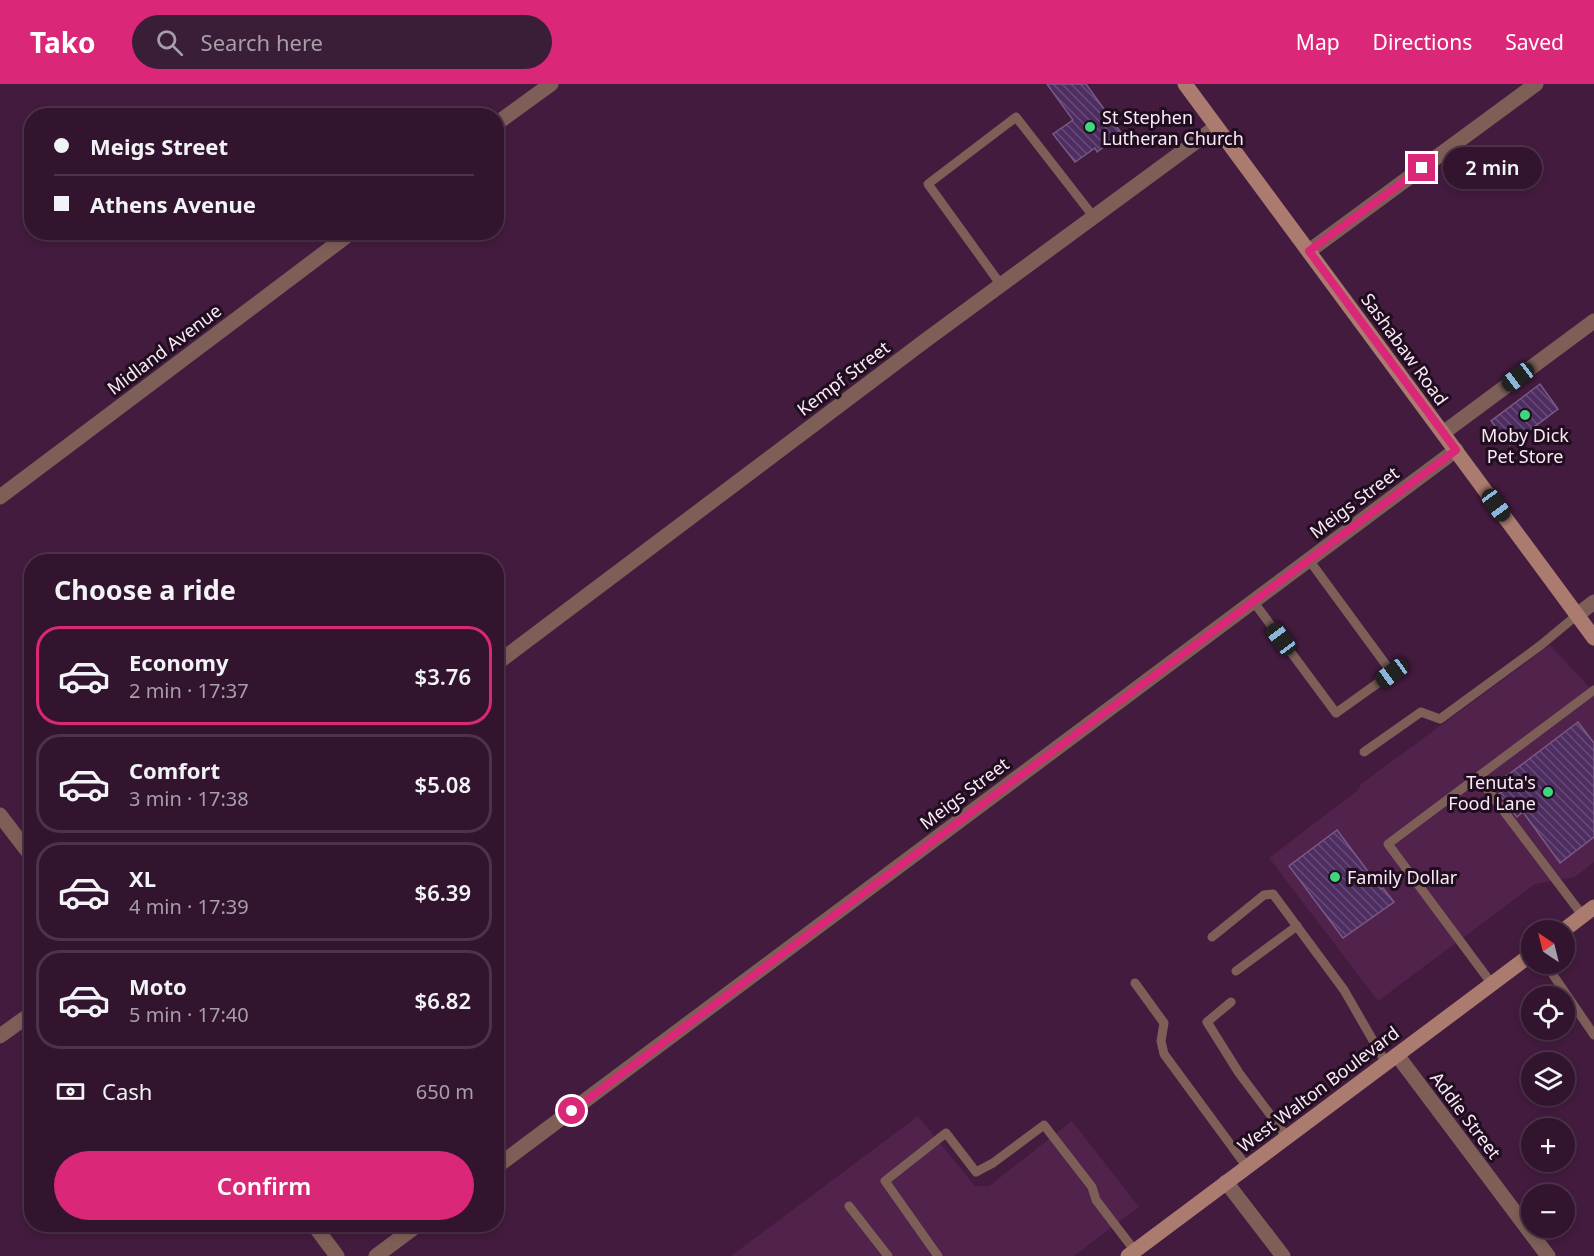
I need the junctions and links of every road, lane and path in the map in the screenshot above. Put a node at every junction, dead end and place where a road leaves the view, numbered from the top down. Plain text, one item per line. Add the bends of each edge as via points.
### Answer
1 (550, 84) edge
2 (1185, 84) edge
3 (1536, 84) edge
4 (504, 118) edge
5 (1216, 127) junction
6 (1093, 216) junction
7 (341, 240) edge
8 (1309, 251) junction
9 (1001, 285) junction
10 (1594, 321) edge
11 (1443, 433) junction
12 (1456, 450) junction
13 (0, 497) edge
14 (1309, 560) junction
15 (1253, 601) junction
16 (1594, 602) edge
17 (1577, 615) junction
18 (1594, 638) edge
19 (504, 658) edge
20 (1594, 690) edge
21 (1364, 752) dead end
22 (1478, 777) junction
23 (0, 815) edge
24 (24, 846) edge
25 (1588, 911) edge
26 (1575, 921) edge
27 (1297, 926) junction
28 (1212, 937) dead end
29 (1521, 962) edge
30 (1236, 971) dead end
31 (1552, 974) edge
32 (1135, 983) dead end
33 (1492, 984) junction
34 (1231, 1002) dead end
35 (24, 1019) edge
36 (1594, 1035) edge
37 (0, 1036) edge
38 (1392, 1059) junction
39 (1287, 1137) junction
40 (504, 1161) edge
41 (1247, 1167) junction
42 (1226, 1182) junction
43 (849, 1206) dead end
44 (319, 1232) edge
45 (409, 1232) edge
46 (1132, 1253) edge
47 (337, 1256) edge
48 (376, 1256) edge
49 (888, 1256) edge
50 (938, 1256) edge
51 (1283, 1256) edge
52 (1548, 1256) edge

1 - 4 street
2 - 5 street, Sashabaw Road
3 - 8 street
5 - 6 street, Kempf Street
5 - 8 street, Sashabaw Road
6 - 9 street, Kempf Street
6 - 9 lane via 1016,117 1007,123 928,184
7 - 13 street, Midland Avenue
8 - 11 street, Sashabaw Road
9 - 19 street, Kempf Street
10 - 11 street
11 - 12 street, Sashabaw Road
12 - 14 street, Meigs Street
12 - 17 street, Sashabaw Road
14 - 15 street, Meigs Street
14 - 15 lane via 1392,673 1336,713
15 - 40 street, Meigs Street
16 - 17 street
17 - 18 street, Sashabaw Road
17 - 21 lane via 1440,719 1421,712
20 - 22 lane
22 - 25 lane
22 - 33 lane via 1388,844
23 - 24 street
25 - 26 street
27 - 28 lane via 1273,894 1264,894
27 - 30 lane
27 - 38 lane
29 - 33 street, West Walton Boulevard
31 - 36 lane
32 - 41 lane via 1164,1023 1164,1054
33 - 38 street, West Walton Boulevard
34 - 39 lane via 1207,1022
35 - 37 street
38 - 39 street, West Walton Boulevard
38 - 52 street, Addie Street
39 - 41 street, West Walton Boulevard
41 - 42 street, West Walton Boulevard
42 - 46 street, West Walton Boulevard
42 - 51 street
43 - 49 lane
44 - 47 street
45 - 48 street
46 - 50 lane via 1096,1200 1092,1187 1044,1125 976,1172 946,1133 885,1181

